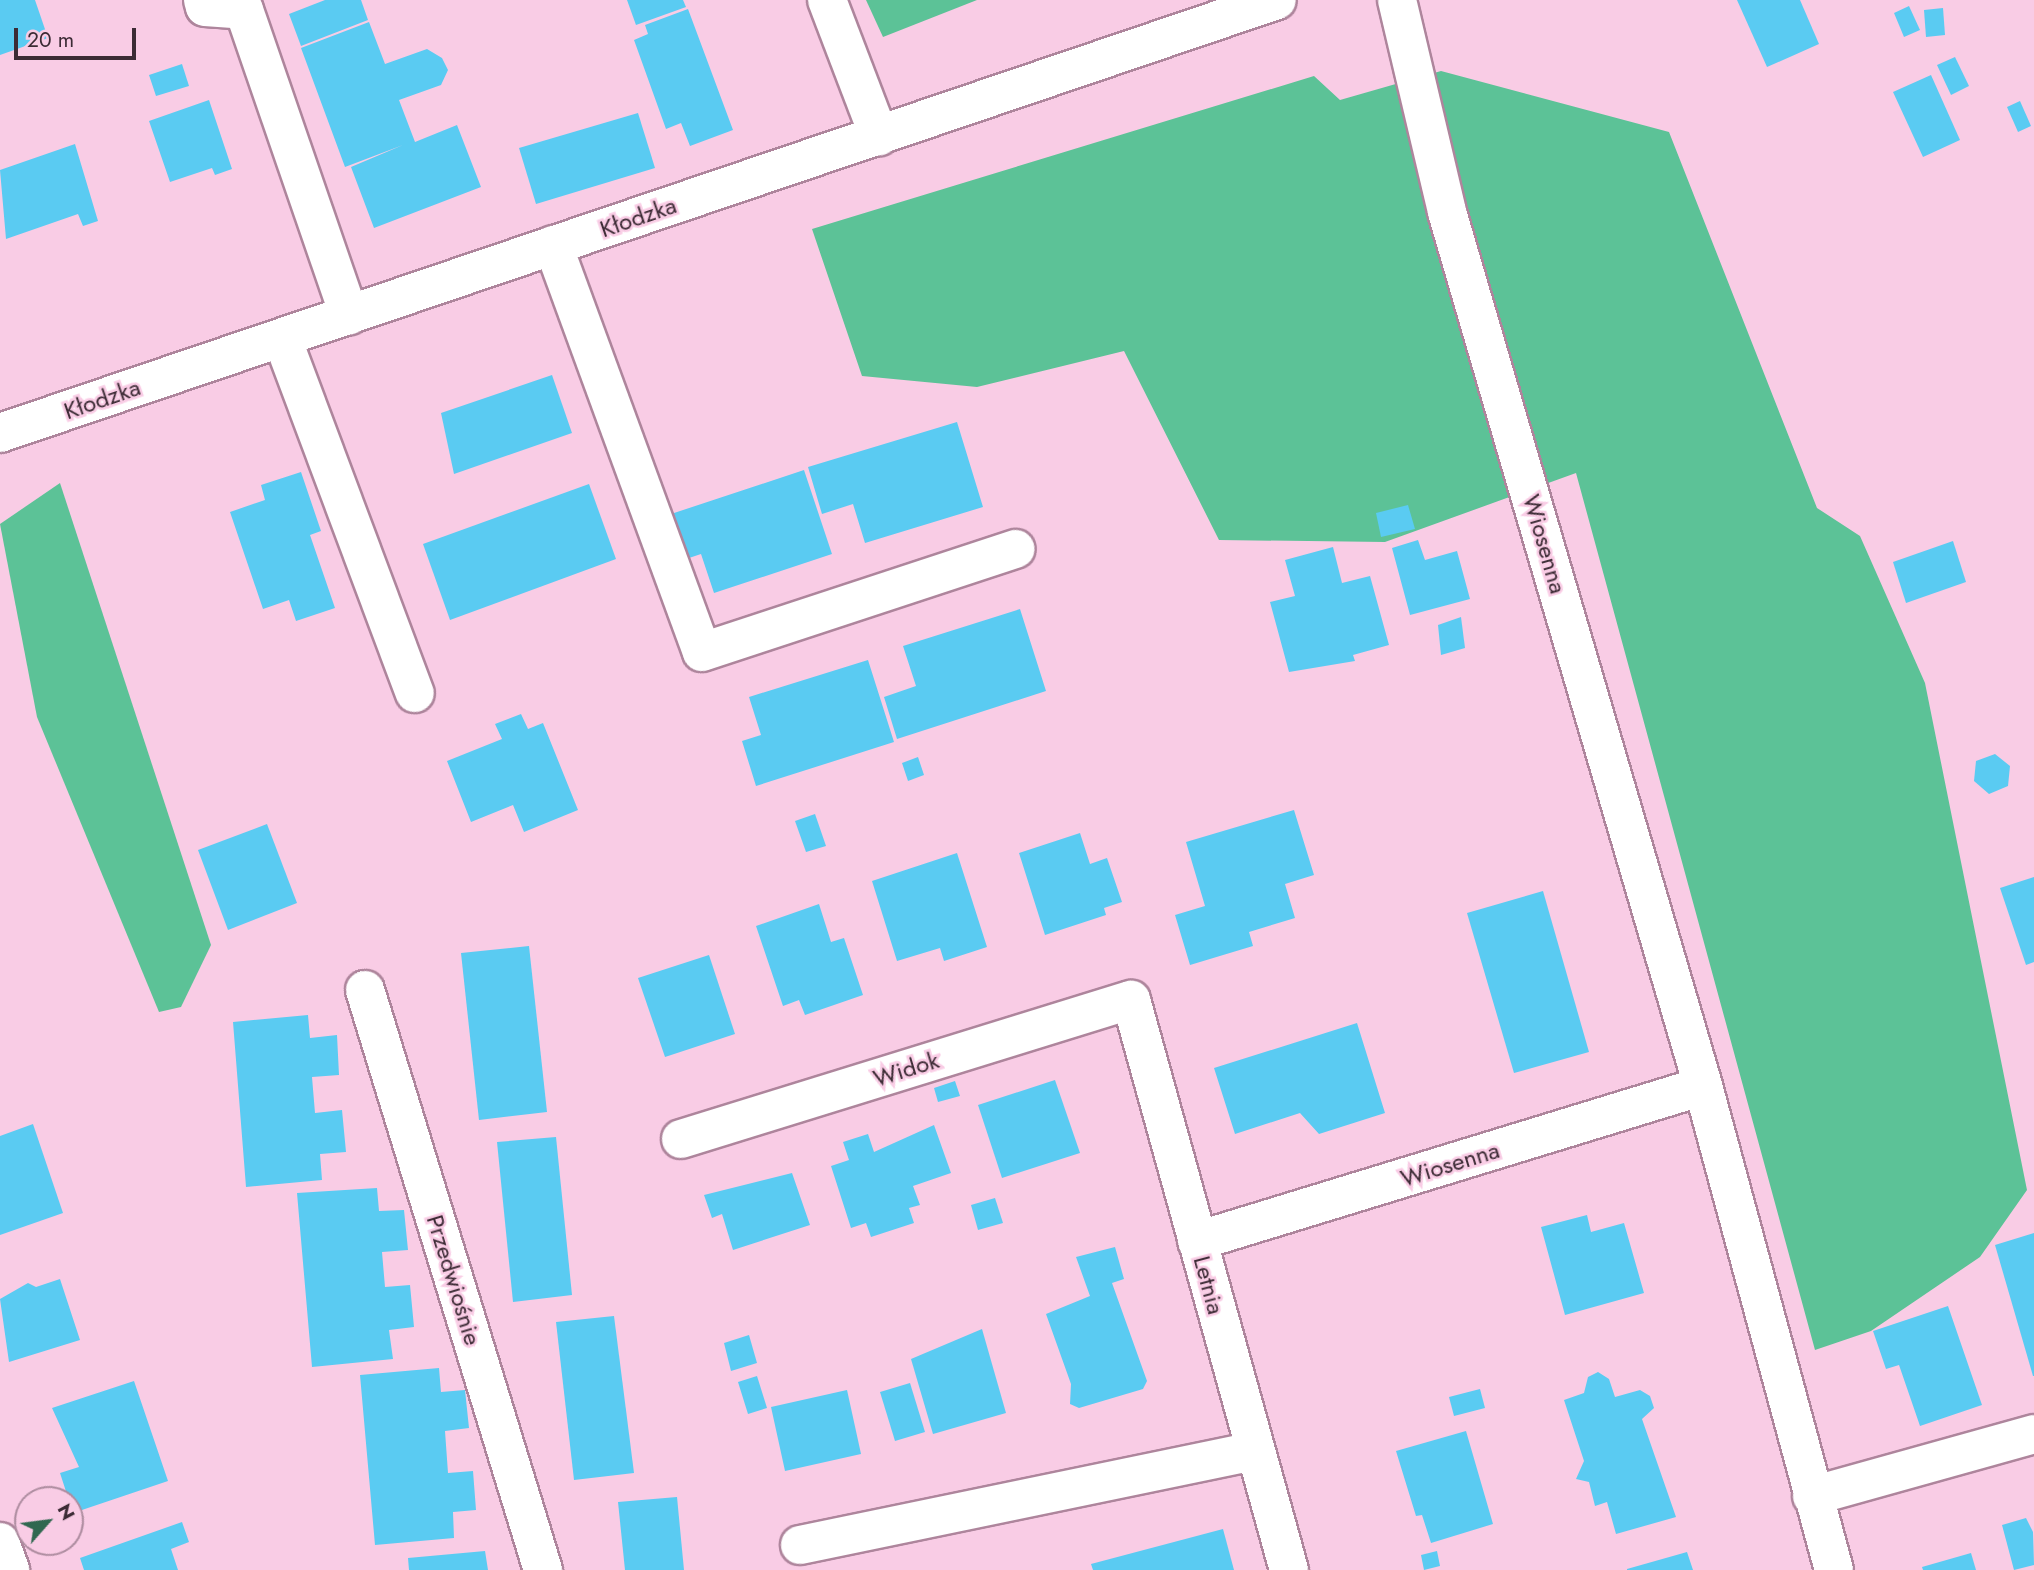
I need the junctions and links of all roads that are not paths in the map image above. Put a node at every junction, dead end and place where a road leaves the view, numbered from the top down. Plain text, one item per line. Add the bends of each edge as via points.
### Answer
1 (203, 0) edge
2 (827, 0) edge
3 (1277, 0) edge
4 (1397, 0) edge
5 (879, 136) junction
6 (553, 245) junction
7 (349, 315) junction
8 (282, 338) junction
9 (0, 433) edge
10 (1015, 549) dead end
11 (415, 693) dead end
12 (365, 990) dead end
13 (1131, 1000) joint
14 (1703, 1086) junction
15 (681, 1139) dead end
16 (1197, 1241) junction
17 (2034, 1434) edge
18 (1254, 1451) junction
19 (1812, 1496) junction
20 (0, 1542) edge
21 (800, 1545) dead end
22 (10, 1570) edge
23 (544, 1570) edge
24 (1289, 1570) edge
25 (1834, 1570) edge

1 - 7 street via 205,7 244,10
2 - 5 street
3 - 5 street, Kłodzka
4 - 14 street, Wiosenna via 1447,212
5 - 6 street, Kłodzka
6 - 7 street, Kłodzka
6 - 10 street via 702,652
7 - 8 street, Kłodzka
8 - 9 street, Kłodzka
8 - 11 street
12 - 23 street, Przedwiośnie
13 - 15 street, Widok
13 - 16 street, Letnia
14 - 16 street, Wiosenna
14 - 19 street, Wiosenna
16 - 18 street, Letnia
17 - 19 street
18 - 21 street
18 - 24 street, Letnia
19 - 25 street, Wiosenna
20 - 22 street

